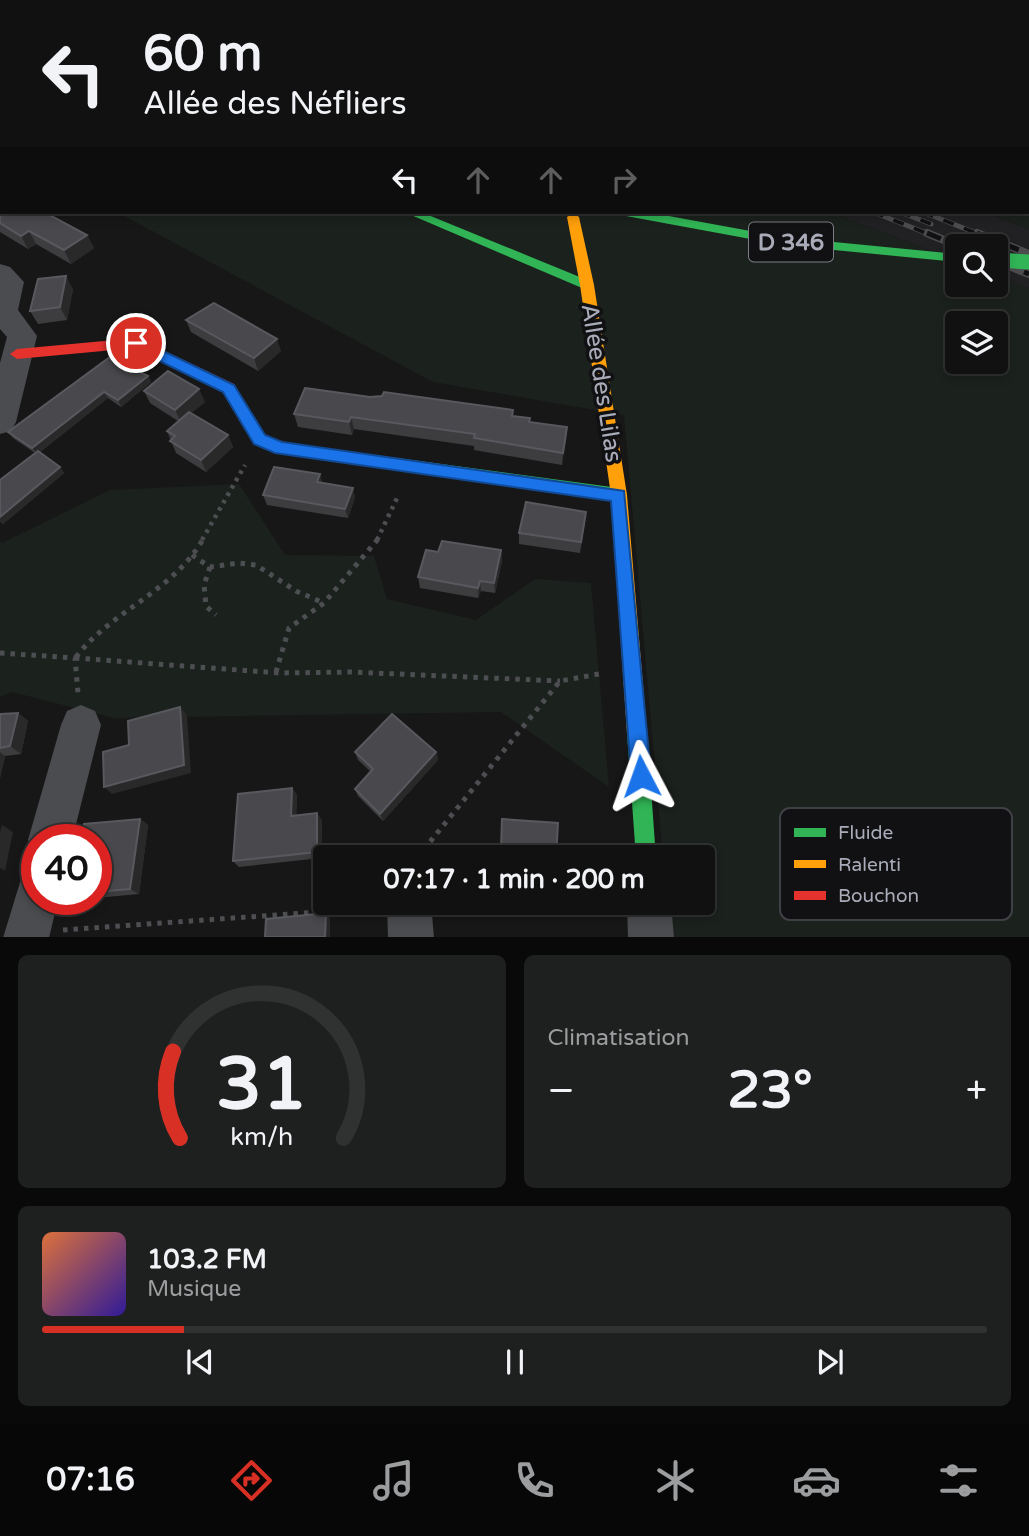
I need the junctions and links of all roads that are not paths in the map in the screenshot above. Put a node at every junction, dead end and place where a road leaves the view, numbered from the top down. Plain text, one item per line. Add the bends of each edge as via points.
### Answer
1 (415, 214) edge
2 (637, 214) edge
3 (573, 217) dead end
4 (945, 257) edge
5 (1008, 261) edge
6 (1029, 262) edge
7 (0, 274) edge
8 (587, 285) junction
9 (17, 354) junction
10 (0, 422) edge
11 (619, 495) junction
12 (81, 725) road end
13 (54, 824) edge
14 (645, 845) edge
15 (650, 915) edge
16 (651, 937) edge

1 - 8 street
2 - 4 street, D 346 via 783,241
3 - 8 street, Allée des Lilas
5 - 6 street, bridge
7 - 9 street via 10,282 3,312 22,336
8 - 11 street, Allée des Lilas
9 - 10 street
9 - 11 street via 136,343 229,388 260,440 280,448
11 - 14 street, Allée des Lilas
12 - 13 street
15 - 16 street

